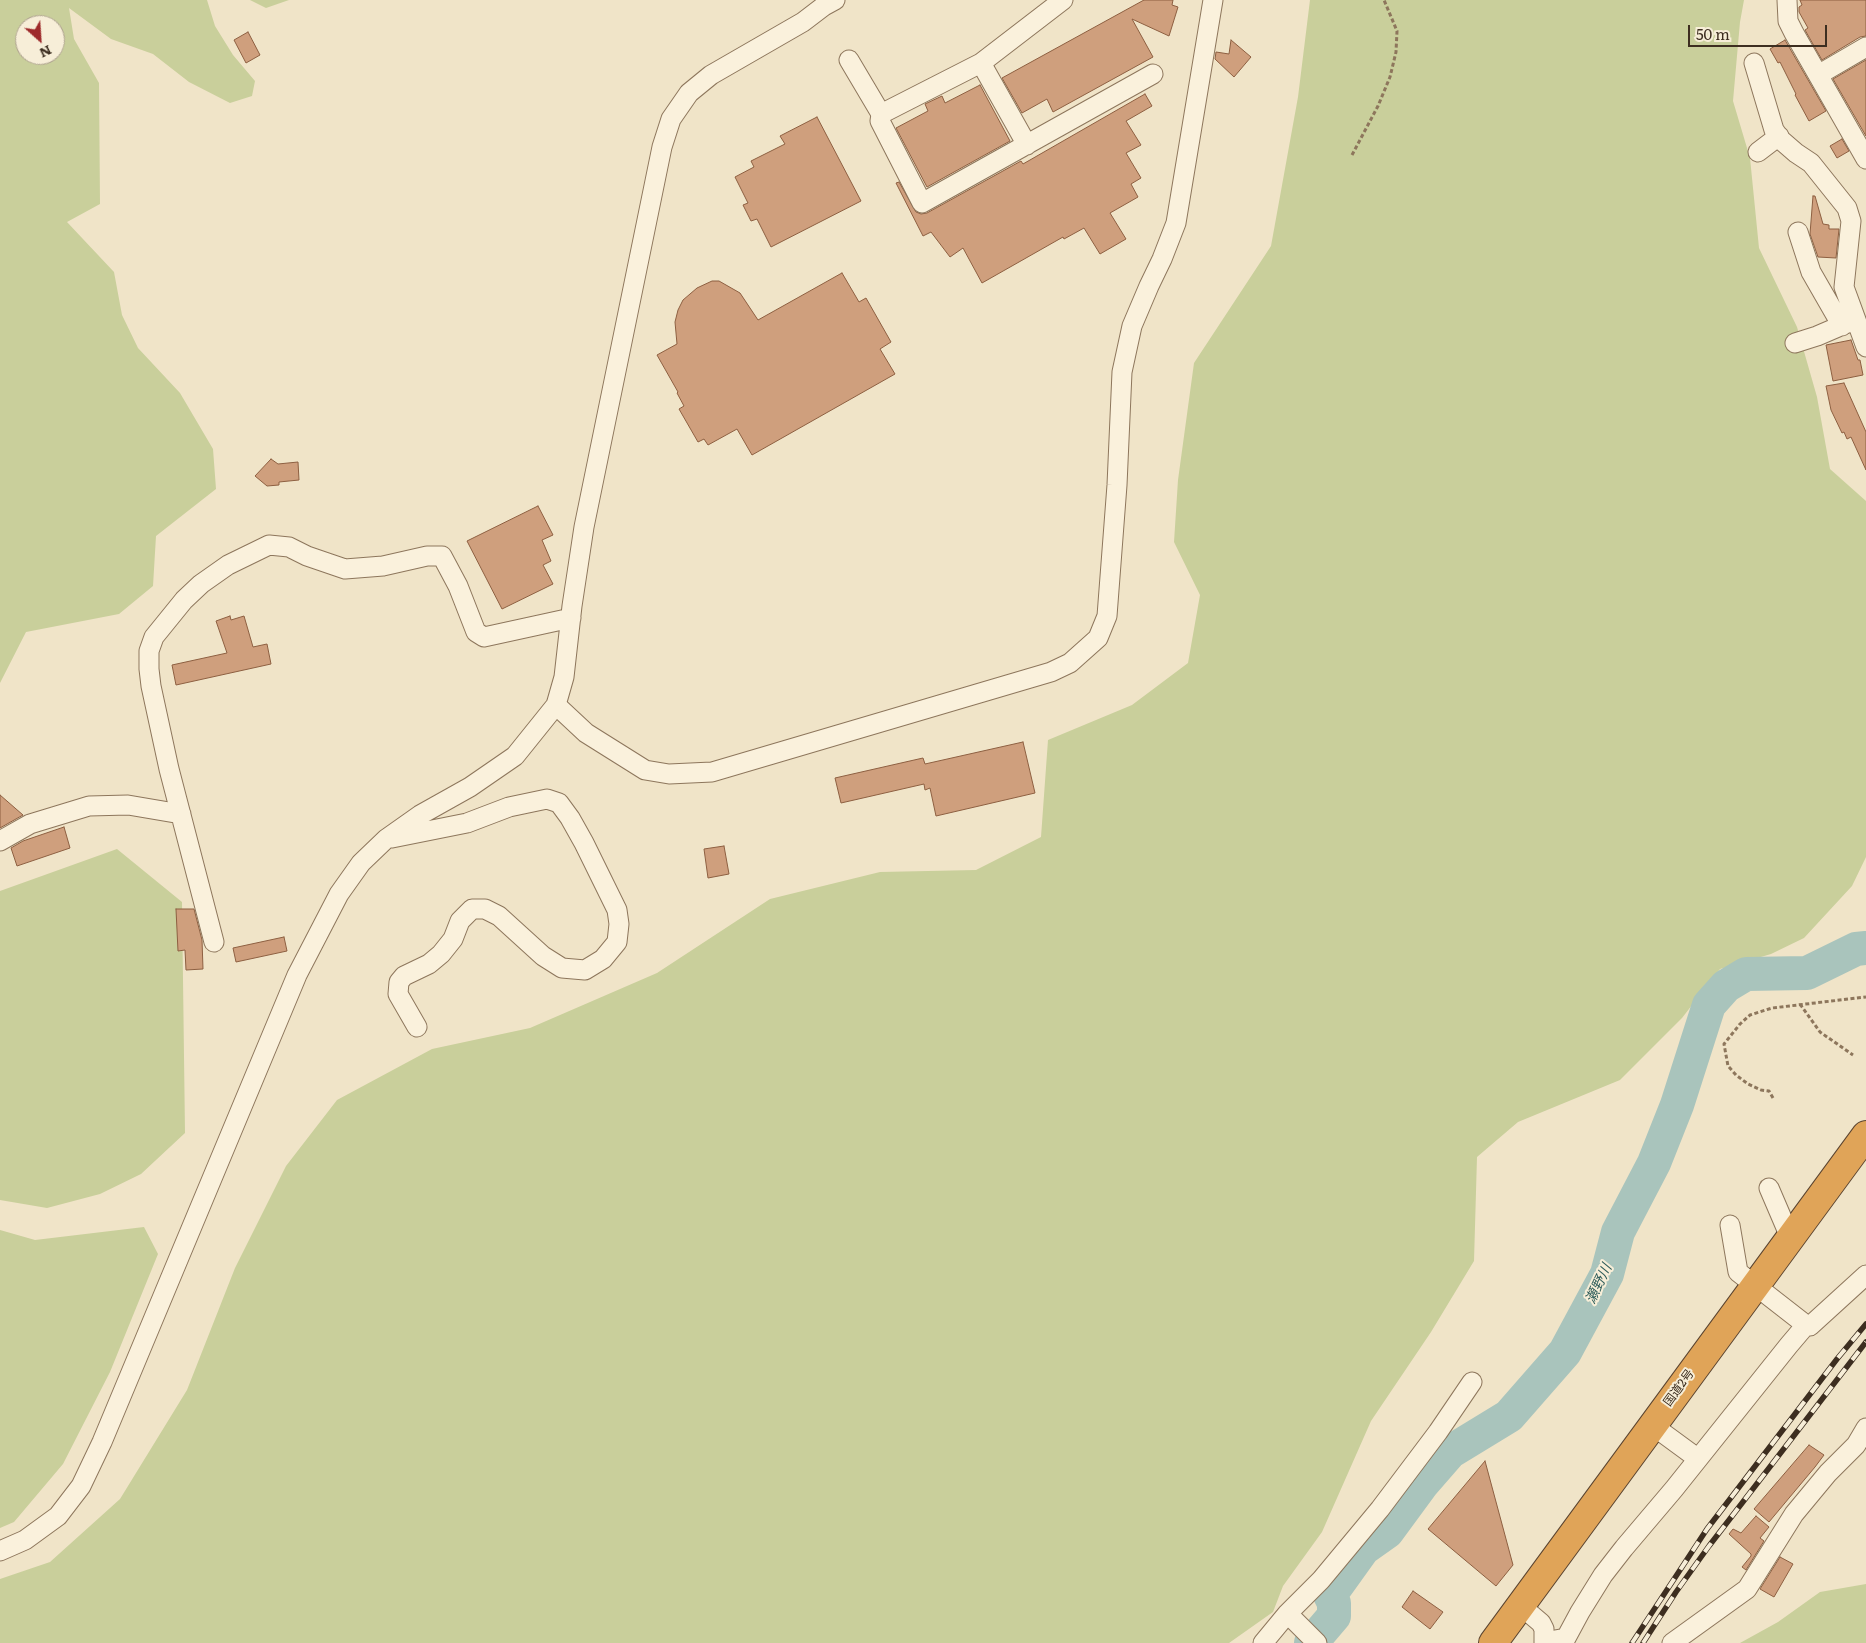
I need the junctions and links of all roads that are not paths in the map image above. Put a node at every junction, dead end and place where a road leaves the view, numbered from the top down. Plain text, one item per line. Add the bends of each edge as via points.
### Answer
1 (1063, 0) edge
2 (1213, 0) edge
3 (1788, 0) edge
4 (829, 2) edge
5 (1866, 47) edge
6 (849, 60) dead end
7 (981, 63) junction
8 (1754, 63) dead end
9 (1152, 74) dead end
10 (1818, 75) junction
11 (881, 114) junction
12 (1779, 136) junction
13 (1027, 145) junction
14 (1758, 152) dead end
15 (1866, 158) edge
16 (1807, 174) dead end
17 (1832, 188) junction
18 (1798, 232) dead end
19 (1849, 323) junction
20 (1795, 343) dead end
21 (1866, 347) edge
22 (571, 618) junction
23 (556, 705) junction
24 (181, 814) junction
25 (386, 839) junction
26 (0, 842) edge
27 (214, 942) dead end
28 (416, 1027) dead end
29 (1866, 1135) edge
30 (1768, 1188) dead end
31 (1730, 1225) dead end
32 (1790, 1237) junction
33 (1866, 1275) edge
34 (1755, 1285) junction
35 (1806, 1325) junction
36 (1472, 1382) dead end
37 (1652, 1425) junction
38 (1866, 1428) edge
39 (1861, 1450) edge
40 (1698, 1458) junction
41 (0, 1551) edge
42 (1521, 1606) junction
43 (1290, 1616) dead end
44 (1544, 1642) edge
45 (1263, 1643) edge
46 (1317, 1643) edge
47 (1493, 1643) edge
48 (1672, 1643) edge

1 - 7 street
2 - 23 street via 1176,223 1132,326 1122,372 1107,616 1098,638 1070,663 1051,672 712,772 669,774 645,770 586,733
3 - 10 street via 1788,21
4 - 22 street via 803,22 711,75 689,93 671,119 630,297 584,527
5 - 10 street
6 - 11 street
7 - 11 street
7 - 13 street
8 - 12 street via 1774,130
9 - 13 street
10 - 15 street
11 - 13 street via 880,121 922,203
12 - 14 street
12 - 17 street via 1796,154 1811,163
16 - 17 street
17 - 19 street via 1847,208 1851,221 1844,287
18 - 19 street via 1811,272
19 - 20 street
19 - 21 street
22 - 23 street via 564,677
22 - 24 street via 484,637 476,632 442,556 345,569 289,548 269,545 248,554 214,574 184,600 154,636 150,651 151,686
23 - 25 street via 515,756
24 - 26 street via 128,805 89,806 30,824
24 - 27 street
25 - 28 street via 467,823 547,798 559,803 570,818 616,910 619,924 617,942 603,959 585,970 562,968 543,956 499,916 485,909 472,909 460,921 453,939 441,954 399,982 398,994
25 - 41 street via 362,863 339,894 297,975 81,1486 58,1516 25,1540
29 - 32 highway, 国道2号
30 - 32 street
31 - 34 street via 1738,1272
32 - 34 highway, 国道2号
33 - 35 street via 1810,1326
34 - 35 street
34 - 37 highway, 国道2号
35 - 40 street
36 - 45 street via 1380,1509
37 - 40 street
37 - 42 highway, 国道2号
38 - 39 street
39 - 48 street via 1832,1460 1747,1589
40 - 44 street via 1603,1575 1566,1638
42 - 44 street via 1541,1623
42 - 47 highway, 国道2号
43 - 46 street

